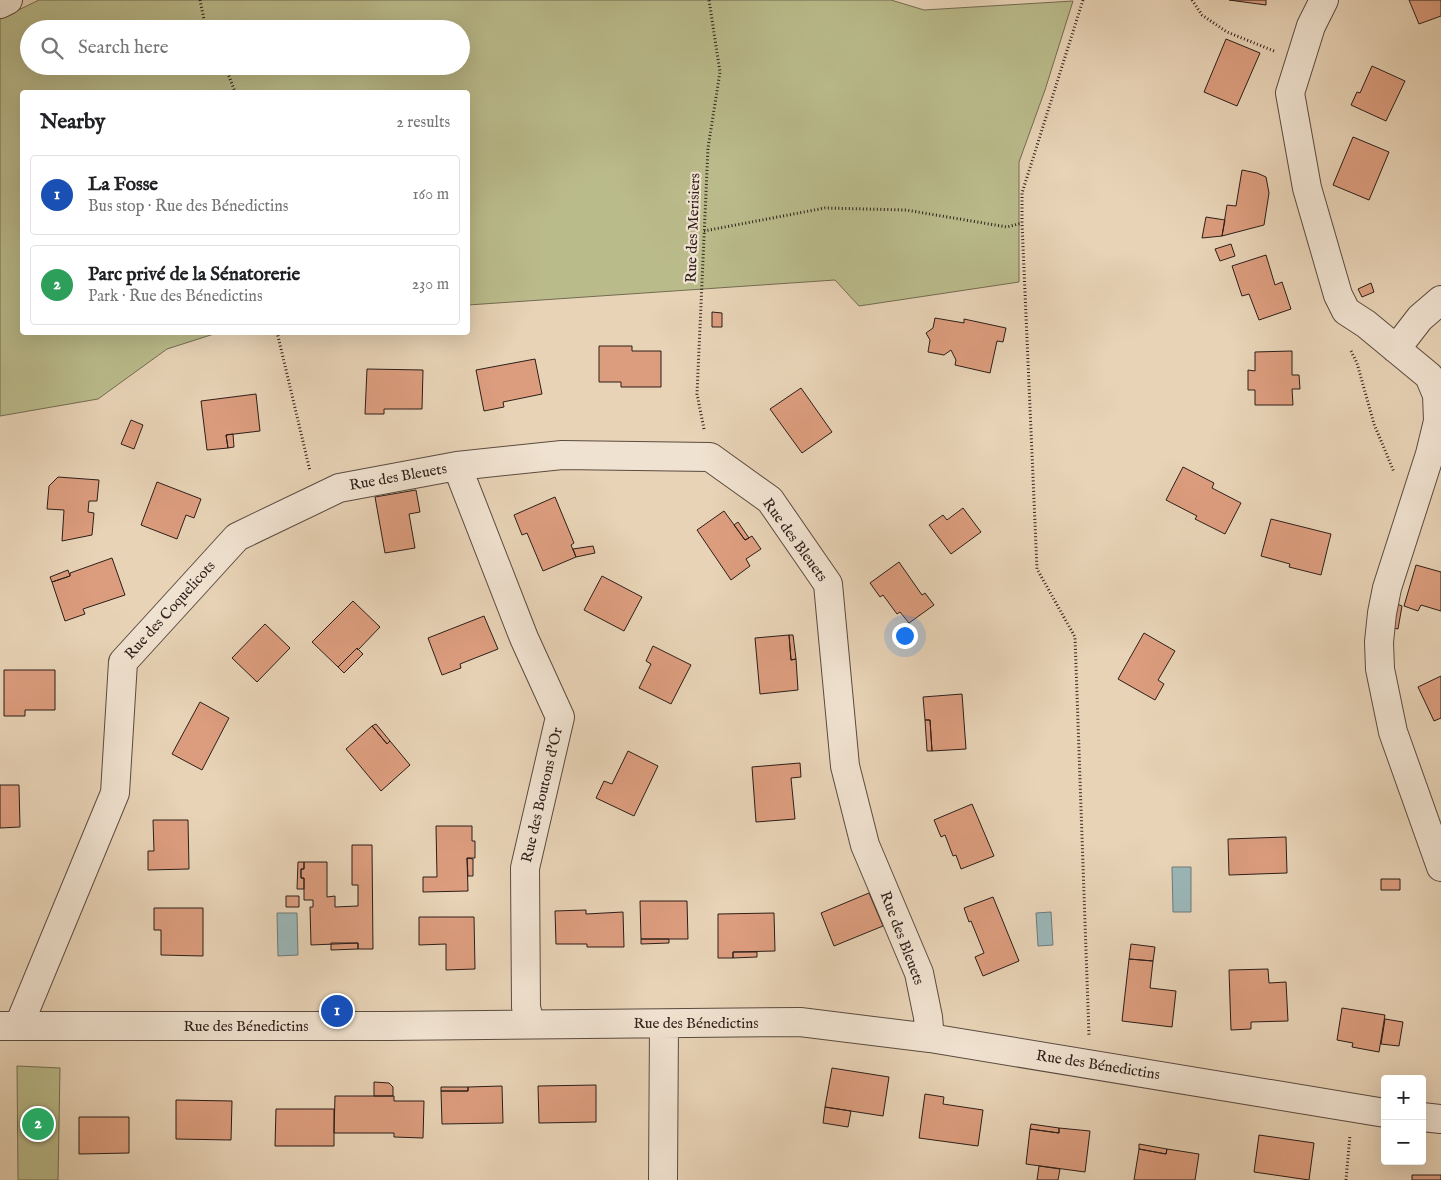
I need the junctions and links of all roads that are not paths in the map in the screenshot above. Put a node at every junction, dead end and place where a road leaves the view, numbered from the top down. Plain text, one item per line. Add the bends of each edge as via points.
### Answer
1 (8, 0) edge
2 (1324, 0) edge
3 (0, 4) edge
4 (1441, 300) edge
5 (1396, 350) junction
6 (457, 466) junction
7 (328, 493) joint
8 (1441, 866) edge
9 (530, 1024) junction
10 (664, 1024) junction
11 (9, 1026) edge
12 (930, 1038) junction
13 (1381, 1112) edge
14 (1426, 1118) edge
15 (1441, 1120) edge
16 (662, 1180) edge

1 - 3 street
2 - 5 street via 1311,26 1290,93 1306,188 1346,311
4 - 5 street via 1420,318
5 - 8 street via 1429,376 1437,396 1438,421 1387,588 1379,642 1380,668 1393,732
6 - 7 street, Rue des Bleuets
6 - 9 street, Rue des Boutons d'Or via 524,638 560,717 525,868 526,1007
6 - 12 street, Rue des Bleuets via 562,455 710,457 770,500 828,584 844,766 865,845 919,974
7 - 11 street, Rue des Coquelicots via 237,537 123,662 115,793
9 - 10 street, Rue des Bénedictins
9 - 11 street, Rue des Bénedictins
10 - 12 street, Rue des Bénedictins via 800,1022
10 - 16 street
12 - 13 street, Rue des Bénedictins
14 - 15 street

